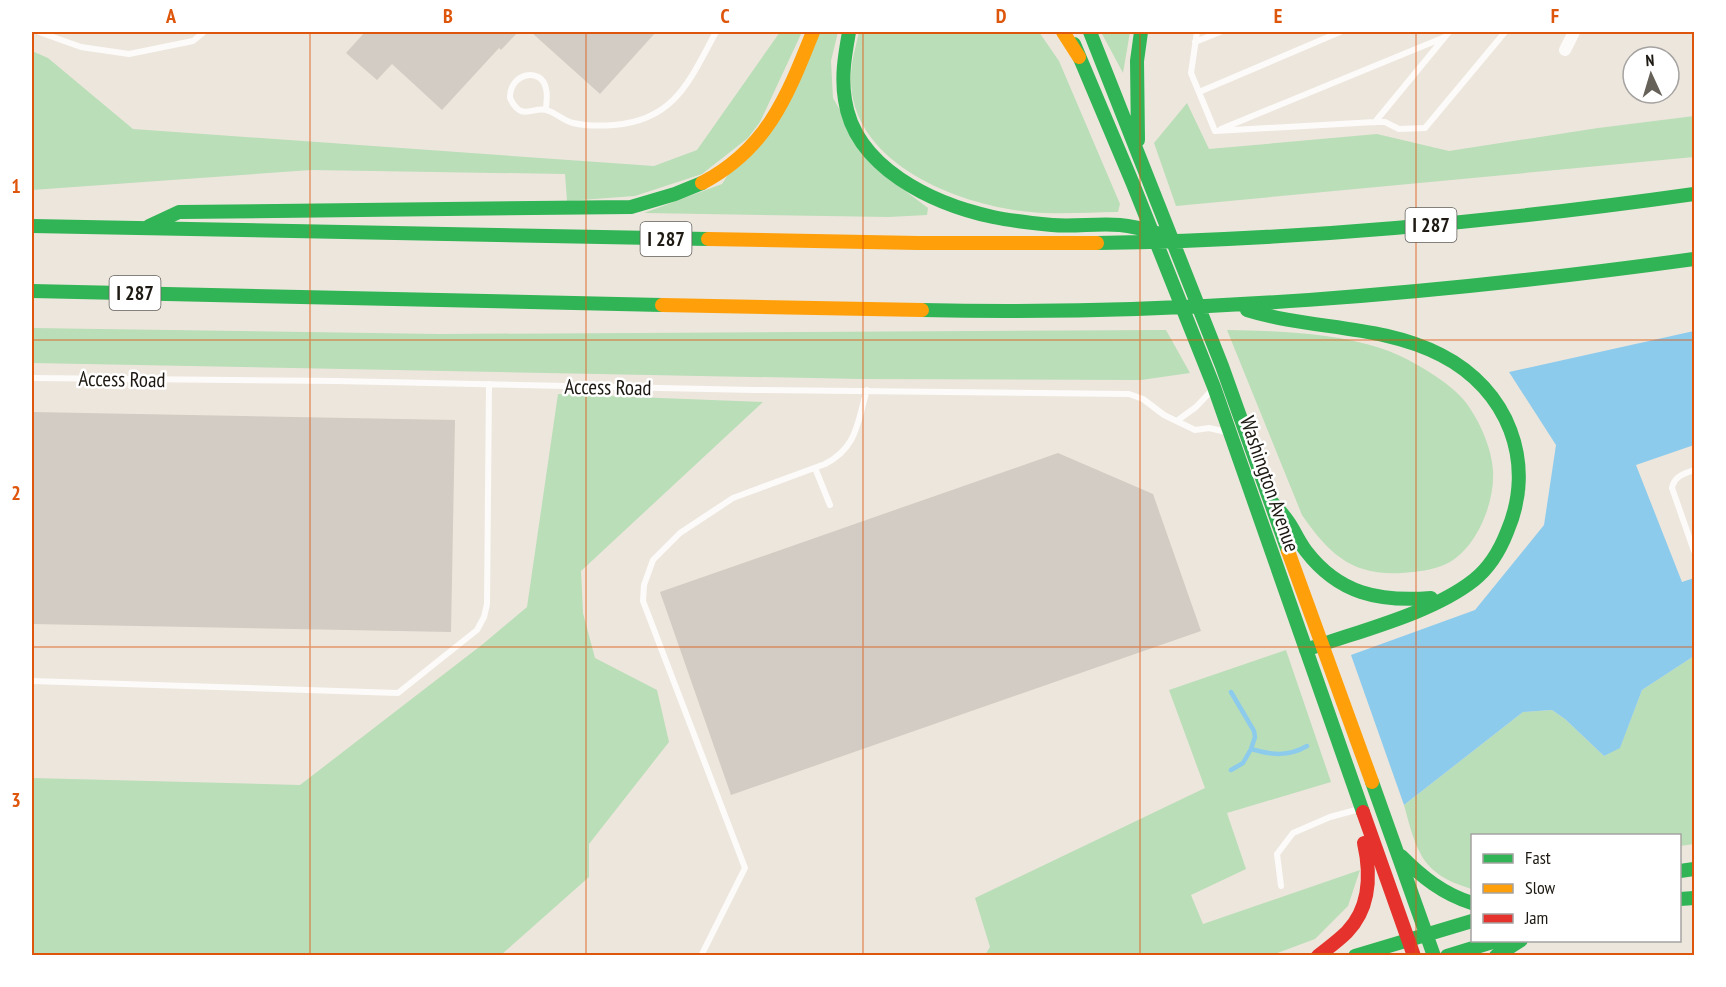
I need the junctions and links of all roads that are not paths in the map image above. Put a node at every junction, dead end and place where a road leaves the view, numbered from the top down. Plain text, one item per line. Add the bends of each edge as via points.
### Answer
1 (39, 32) edge
2 (204, 32) edge
3 (716, 32) edge
4 (813, 32) edge
5 (849, 32) edge
6 (1063, 32) edge
7 (1069, 32) edge
8 (1090, 32) edge
9 (1141, 32) edge
10 (1197, 32) edge
11 (1220, 32) edge
12 (1340, 32) edge
13 (1505, 32) edge
14 (1574, 32) edge
15 (1447, 34) edge
16 (1195, 42) junction
17 (1565, 50) dead end
18 (1079, 57) junction
19 (1199, 92) junction
20 (546, 109) junction
21 (1375, 122) junction
22 (1215, 131) junction
23 (1138, 154) junction
24 (1695, 194) edge
25 (32, 226) edge
26 (145, 228) junction
27 (1188, 241) junction
28 (1695, 259) edge
29 (32, 291) edge
30 (1226, 305) junction
31 (32, 378) edge
32 (489, 384) junction
33 (1214, 387) junction
34 (867, 390) junction
35 (1178, 420) junction
36 (1230, 432) junction
37 (815, 468) junction
38 (1695, 470) edge
39 (1271, 501) junction
40 (830, 505) dead end
41 (1695, 551) edge
42 (1445, 597) junction
43 (1322, 644) junction
44 (1306, 650) junction
45 (32, 681) edge
46 (1347, 768) junction
47 (1356, 810) junction
48 (1396, 851) junction
49 (1281, 886) dead end
50 (1471, 903) edge
51 (1471, 922) edge
52 (1426, 935) junction
53 (1409, 940) junction
54 (1492, 942) edge
55 (1518, 942) edge
56 (701, 956) edge
57 (1318, 956) edge
58 (1355, 956) edge
59 (1414, 956) edge
60 (1434, 956) edge
61 (1447, 956) edge
62 (1496, 956) edge

1 - 2 lane via 81,47 129,54 193,41
3 - 20 lane via 687,85 667,107 648,118 599,126 571,123
4 - 26 main road via 777,115 758,141 732,166 702,185 670,198 632,207 179,212
5 - 27 main road via 843,52 846,110 864,147 908,184 938,201 986,216 1055,225 1129,226
6 - 18 main road
7 - 18 main road, Washington Avenue
8 - 23 main road, Washington Avenue
9 - 23 main road via 1137,61
10 - 16 lane
11 - 16 lane
12 - 19 lane
13 - 21 lane via 1425,128 1400,129
14 - 17 street
15 - 21 lane
15 - 22 lane
16 - 19 lane via 1191,72
18 - 33 main road, Washington Avenue
19 - 22 lane
20 - 20 lane via 517,109 510,98 517,78 527,75 543,82
21 - 22 lane
23 - 39 main road, Washington Avenue
24 - 27 main road, I 287 via 1450,224
25 - 26 main road, I 287
26 - 27 main road, I 287 via 818,242
28 - 30 main road, I 287 via 1486,286
29 - 30 main road, I 287 via 950,311
30 - 42 main road via 1286,320 1400,338 1452,361 1492,395 1515,442 1519,500 1511,526 1490,563 1471,583
31 - 32 lane, Access Road
32 - 34 lane, Access Road
32 - 45 lane via 484,617 477,630 398,693
33 - 35 lane
33 - 36 main road, Washington Avenue
34 - 35 lane, Access Road via 1129,394
34 - 37 lane via 848,448 834,460
35 - 36 lane, Access Road via 1195,430
36 - 44 main road, Washington Avenue
37 - 40 lane
37 - 56 lane via 725,502 680,533 653,560 644,585 642,601 745,868
38 - 41 lane via 1676,477 1672,488
39 - 42 main road via 1304,549 1345,586 1390,599
39 - 43 main road, Washington Avenue
42 - 43 main road via 1417,611
43 - 44 main road
43 - 48 main road, Washington Avenue
44 - 46 main road, Washington Avenue
46 - 47 main road
46 - 53 main road, Washington Avenue
47 - 49 lane via 1293,833 1277,854
47 - 57 main road via 1369,866 1367,894 1348,931
48 - 50 main road via 1428,883 1454,899
48 - 52 main road, Washington Avenue
51 - 52 main road
52 - 53 main road
52 - 60 main road, Washington Avenue
53 - 58 main road
53 - 59 main road, Washington Avenue
54 - 61 main road
55 - 62 main road

